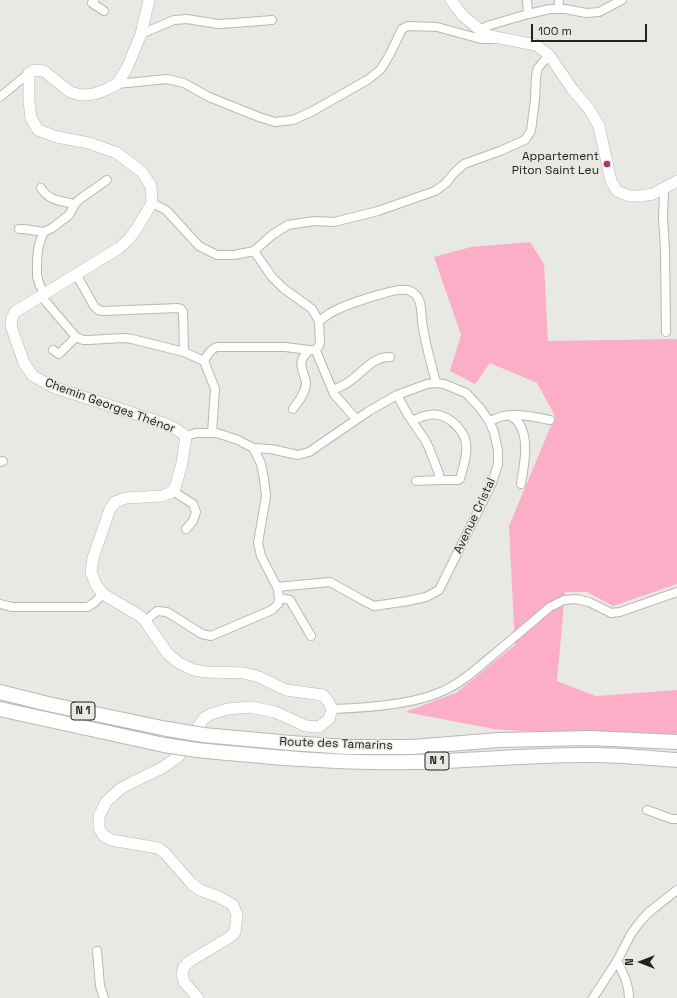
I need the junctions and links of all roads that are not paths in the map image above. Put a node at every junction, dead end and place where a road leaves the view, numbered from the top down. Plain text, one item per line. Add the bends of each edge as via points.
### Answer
1 (94, 0) edge
2 (149, 0) edge
3 (451, 0) edge
4 (527, 0) edge
5 (622, 0) edge
6 (558, 4) edge
7 (104, 11) dead end
8 (528, 14) junction
9 (272, 20) dead end
10 (480, 31) junction
11 (141, 34) junction
12 (504, 38) junction
13 (549, 55) junction
14 (29, 73) junction
15 (117, 84) junction
16 (0, 98) edge
17 (107, 180) dead end
18 (677, 181) edge
19 (41, 188) dead end
20 (663, 189) junction
21 (152, 203) junction
22 (74, 204) junction
23 (19, 229) dead end
24 (44, 232) junction
25 (254, 251) junction
26 (76, 274) junction
27 (43, 295) junction
28 (319, 321) junction
29 (666, 332) dead end
30 (76, 337) junction
31 (53, 350) dead end
32 (313, 350) junction
33 (184, 352) junction
34 (390, 357) dead end
35 (204, 361) junction
36 (436, 383) junction
37 (333, 390) junction
38 (397, 395) junction
39 (293, 409) dead end
40 (511, 416) junction
41 (356, 419) junction
42 (550, 420) dead end
43 (412, 421) junction
44 (489, 421) junction
45 (212, 432) junction
46 (186, 436) junction
47 (253, 448) junction
48 (439, 480) junction
49 (416, 481) dead end
50 (521, 484) dead end
51 (173, 491) junction
52 (186, 529) dead end
53 (277, 587) junction
54 (677, 592) edge
55 (103, 594) junction
56 (279, 598) junction
57 (0, 604) edge
58 (145, 621) junction
59 (311, 636) dead end
60 (0, 692) edge
61 (332, 708) junction
62 (0, 709) edge
63 (200, 732) junction
64 (677, 742) edge
65 (677, 760) edge
66 (647, 810) dead end
67 (677, 819) edge
68 (677, 890) edge
69 (97, 951) dead end
70 (617, 961) junction
71 (104, 998) edge
72 (198, 998) edge
73 (593, 998) edge
74 (629, 998) edge

1 - 7 street via 92,3
2 - 11 street
3 - 10 street
4 - 8 street
5 - 6 street via 599,12 586,13
6 - 8 street
8 - 10 street via 487,26
9 - 11 street via 218,24 181,19
10 - 12 street
11 - 15 street via 127,68
12 - 13 street via 536,45
12 - 15 street via 481,39 437,27 408,26 402,29 390,54 369,79 293,120 275,122 259,117 209,97 184,83 167,79
13 - 20 street via 600,126 611,181 617,191 629,196 641,196
13 - 25 street via 538,68 531,131 525,140 464,164 446,184 435,191 378,211 334,222 314,220 288,224
14 - 15 street via 35,70 44,72 70,92 81,94 94,94
14 - 16 street
14 - 21 street via 31,118 38,130 117,153 142,172 151,186
17 - 22 street
18 - 20 street
19 - 22 street via 44,194 50,197
20 - 29 street
21 - 25 street via 166,210 199,246 217,255
21 - 26 street, Chemin Georges Thénor via 129,239
22 - 24 street via 69,215
23 - 24 street
24 - 27 street via 37,261 37,276
25 - 28 street via 272,277 312,310
26 - 27 street, Chemin Georges Thénor
26 - 33 street via 98,310 181,309
27 - 30 street
27 - 46 street, Chemin Georges Thénor via 16,312 11,326 24,363 34,376 53,387 163,423
28 - 32 street via 320,343
28 - 36 street via 334,310 386,292 407,290 416,294 421,305 424,337
30 - 31 street via 59,354
30 - 33 street via 83,340 132,339
32 - 35 street via 285,347 218,347 211,350
32 - 37 street
32 - 39 street via 302,359 306,387
33 - 35 street
34 - 37 street via 384,356 371,363 348,383
35 - 45 street via 215,390
36 - 38 street
36 - 44 street, Avenue Cristal via 466,393
37 - 41 street
38 - 41 street
38 - 43 street
40 - 42 street via 535,416
40 - 44 street
40 - 50 street via 518,423 524,437 525,458
41 - 47 street via 309,452 298,455
43 - 48 street via 429,448
43 - 48 street via 422,416 437,414 453,422 461,430 466,451 460,479
44 - 53 street, Avenue Cristal via 498,451 498,464 489,490 439,590 426,597 374,606 330,582
45 - 46 street
45 - 47 street
46 - 51 street, Chemin Georges Thénor via 182,463
47 - 53 street via 261,464 266,496 258,543 261,556
48 - 49 street
51 - 52 street via 193,504 196,512
51 - 55 street via 162,496 126,498 115,502 110,509 92,558 91,572
53 - 56 street
54 - 61 street via 611,613 589,602 564,600 550,607 470,674 446,690 428,697 396,703
55 - 57 street via 87,607 12,607
55 - 58 street
56 - 58 street via 278,604 272,610 211,636 202,634 167,612 157,611
56 - 59 street via 290,600
58 - 61 street via 168,654 194,670 244,673 259,677 286,690 323,695
60 - 63 highway, Route des Tamarins / N 1, bridge via 167,728
61 - 63 street via 329,718 319,727 306,726 275,712 251,707 228,709 204,718
62 - 65 highway, Route des Tamarins / N 1, bridge via 164,745 341,762 414,762 591,754
63 - 64 highway, Route des Tamarins / N 1 via 348,747 412,747 499,740 590,738
63 - 72 street via 179,756 162,768 120,789 106,802 99,816 99,828 103,835 111,840 158,848 192,884 233,905 237,915 235,932 184,967 184,982
66 - 67 street
68 - 70 street via 639,923
69 - 71 street via 100,986
70 - 73 street
70 - 74 street via 628,985

